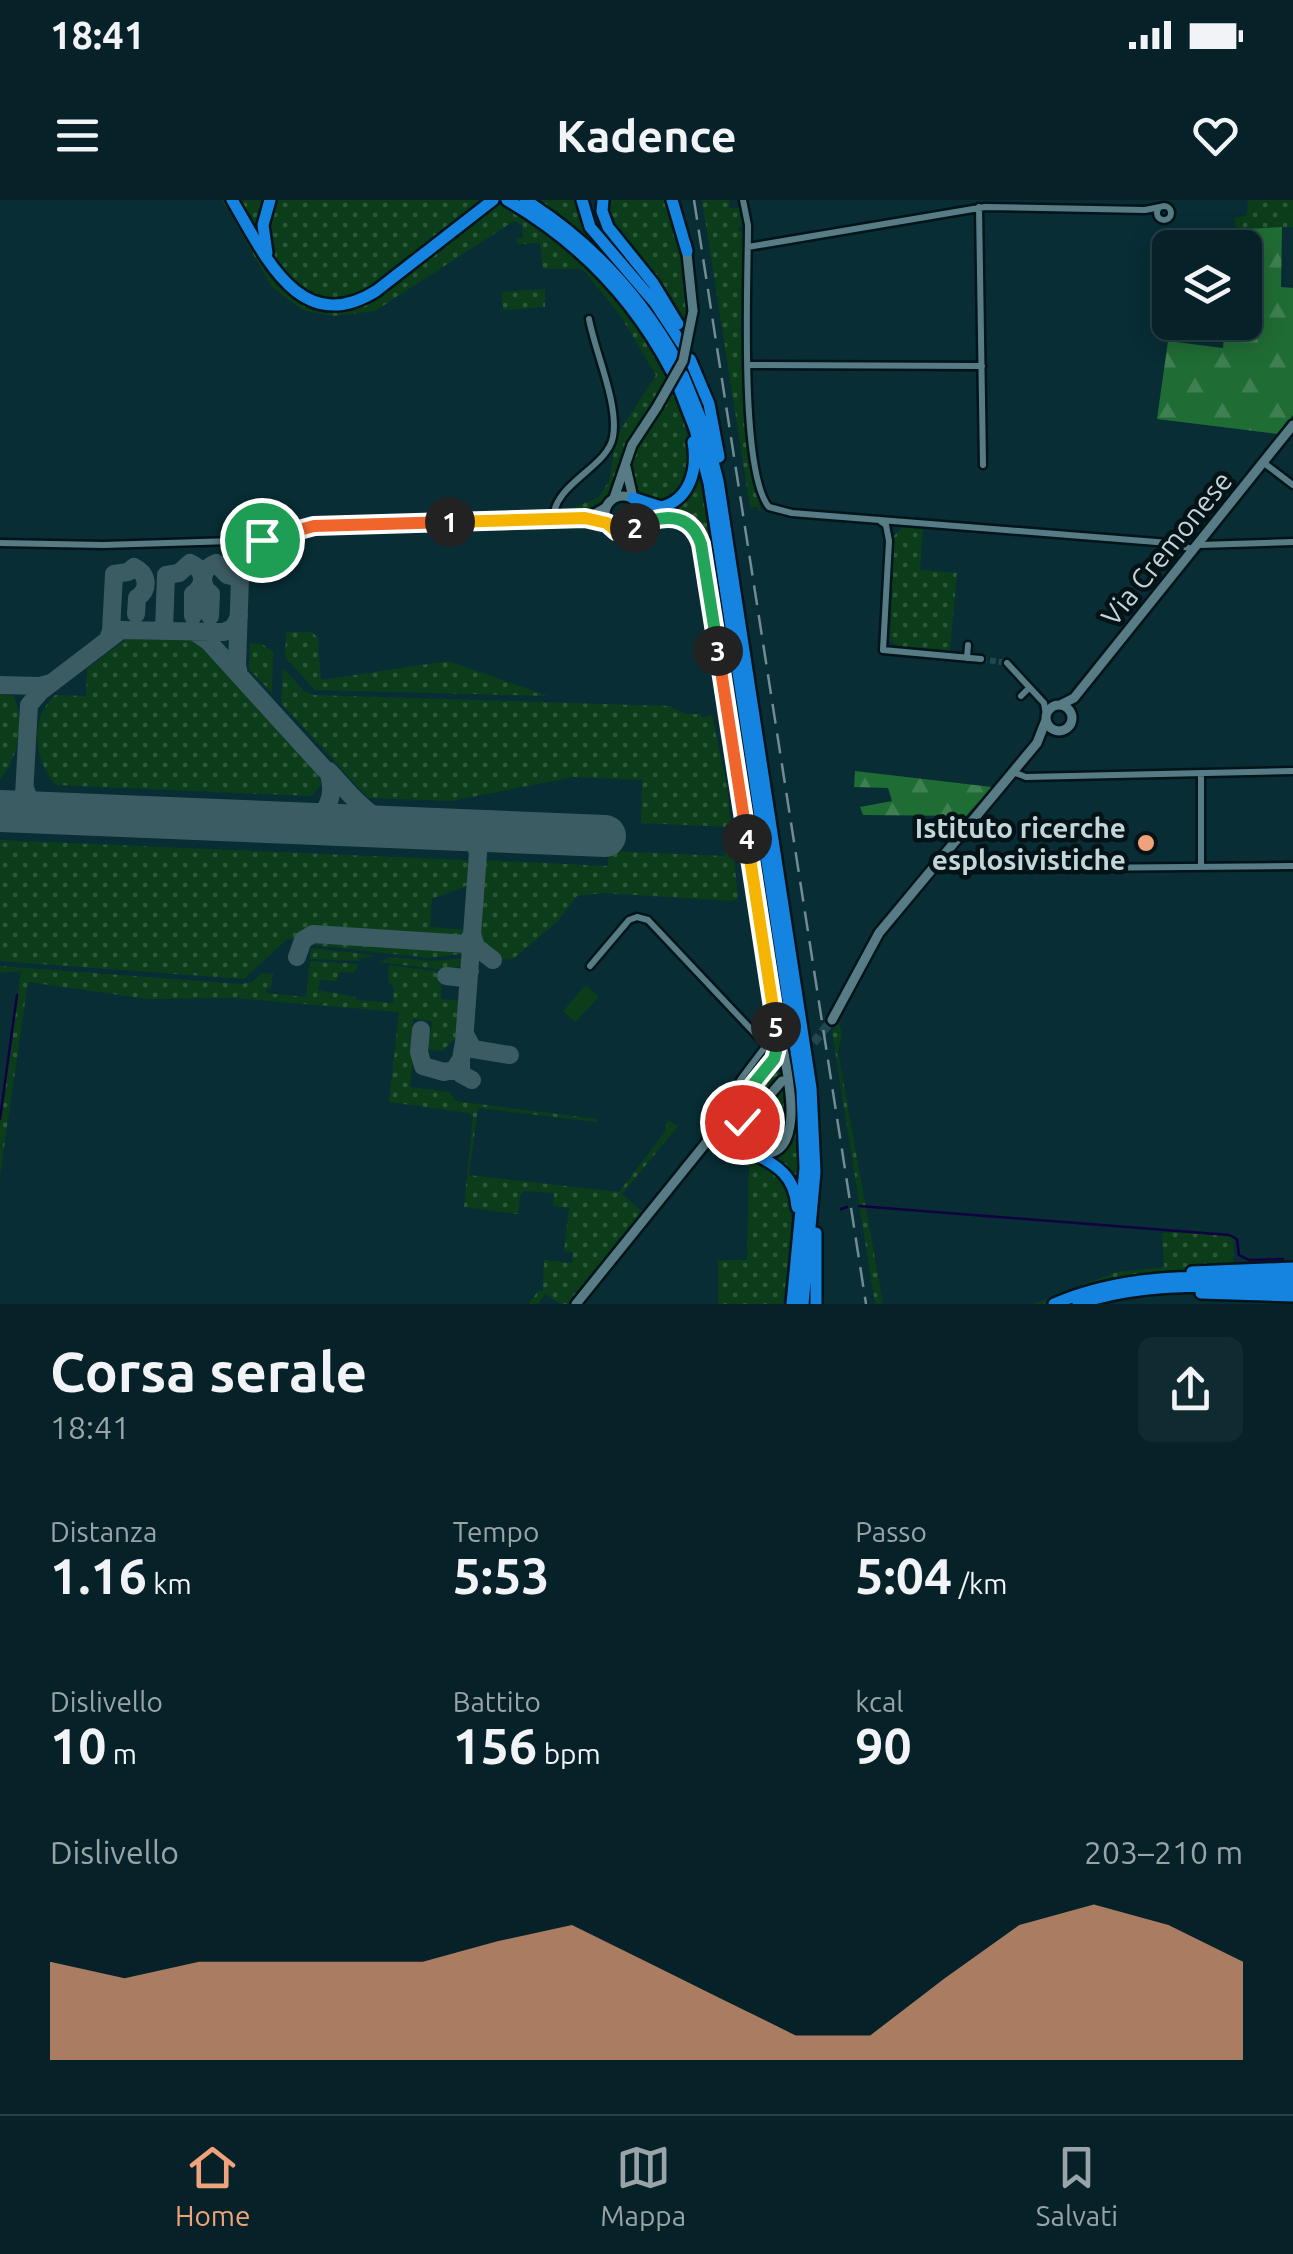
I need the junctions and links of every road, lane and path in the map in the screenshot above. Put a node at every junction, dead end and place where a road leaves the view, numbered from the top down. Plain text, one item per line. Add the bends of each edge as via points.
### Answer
1 (232, 200) edge
2 (270, 200) edge
3 (506, 200) edge
4 (525, 200) edge
5 (582, 200) edge
6 (603, 200) edge
7 (676, 200) edge
8 (743, 200) edge
9 (492, 201) edge
10 (1165, 203) edge
11 (979, 207) junction
12 (1144, 210) junction
13 (1157, 216) junction
14 (748, 247) junction
15 (686, 251) joint
16 (274, 270) junction
17 (589, 319) dead end
18 (684, 362) junction
19 (748, 365) junction
20 (982, 366) junction
21 (1293, 426) edge
22 (1264, 463) junction
23 (983, 465) dead end
24 (626, 466) junction
25 (1293, 484) edge
26 (635, 500) junction
27 (611, 502) junction
28 (585, 518) junction
29 (553, 519) junction
30 (877, 519) junction
31 (907, 522) junction
32 (607, 523) junction
33 (634, 529) junction
34 (889, 541) junction
35 (1293, 542) edge
36 (0, 543) edge
37 (1195, 547) junction
38 (968, 645) dead end
39 (967, 658) junction
40 (981, 659) tunnel mouth
41 (1007, 664) tunnel mouth
42 (1029, 688) junction
43 (1021, 696) dead end
44 (1074, 698) junction
45 (1044, 703) junction
46 (1058, 705) junction
47 (1072, 716) junction
48 (1046, 717) junction
49 (1061, 732) junction
50 (1037, 743) junction
51 (1293, 770) edge
52 (1013, 772) junction
53 (1201, 773) junction
54 (938, 863) junction
55 (1293, 866) edge
56 (1202, 867) junction
57 (590, 966) dead end
58 (832, 1020) tunnel mouth
59 (785, 1078) junction
60 (749, 1090) junction
61 (740, 1100) junction
62 (752, 1116) junction
63 (728, 1126) junction
64 (716, 1130) junction
65 (728, 1145) junction
66 (752, 1152) junction
67 (699, 1156) junction
68 (815, 1172) junction
69 (1293, 1268) edge
70 (1293, 1278) edge
71 (1104, 1286) junction
72 (1293, 1287) edge
73 (1293, 1296) edge
74 (1092, 1300) junction
75 (576, 1304) edge
76 (791, 1304) edge
77 (802, 1304) edge
78 (816, 1304) edge
79 (1054, 1304) edge
80 (1078, 1304) edge

1 - 16 highway
2 - 16 highway via 263,235
3 - 18 highway via 563,238
4 - 18 highway via 609,268
5 - 18 highway via 588,224 656,303
6 - 18 highway via 606,223 653,283
7 - 15 highway
8 - 14 street
9 - 16 highway via 360,299 309,298
10 - 12 street
10 - 13 street
10 - 13 street via 1171,211 1166,220
11 - 12 street
11 - 14 street
11 - 20 street
12 - 13 street
14 - 19 street
15 - 24 street, bridge via 694,311 683,361
17 - 29 street via 613,436 559,499
18 - 26 highway via 691,478 669,505
18 - 68 highway via 712,454 727,540 812,1088
18 - 76 highway via 709,483 802,1083 806,1168
19 - 20 street
19 - 30 street via 750,433 767,506
20 - 23 street
21 - 22 street, Via Cremonese
22 - 25 street
22 - 37 street, Via Cremonese
24 - 26 street
24 - 27 street
26 - 27 street
26 - 33 street via 642,513
26 - 59 street via 686,517 704,541
27 - 28 street
27 - 32 street
28 - 29 street
28 - 32 street
29 - 36 street via 323,526 262,540
30 - 31 street
30 - 34 street via 886,525
31 - 34 street via 893,528
31 - 37 street
32 - 33 street via 616,531
33 - 60 street via 674,517 692,527 701,544 777,1036 774,1059
34 - 39 street via 882,650
35 - 37 street
37 - 44 street, Via Cremonese
38 - 39 street
39 - 40 street
41 - 42 street
42 - 43 street
42 - 45 street
44 - 46 street
44 - 47 street
45 - 46 street
45 - 48 street
46 - 47 street
46 - 48 street
47 - 49 street
48 - 49 street
48 - 50 street
49 - 50 street
50 - 52 street
51 - 53 street
52 - 53 street
52 - 54 street
53 - 56 street
54 - 56 street via 955,869
54 - 58 street via 876,938
55 - 56 street
57 - 60 street via 629,920 648,920 763,1042 740,1080
59 - 61 street via 782,1068 774,1068
59 - 62 street
59 - 66 street via 789,1137 776,1152
60 - 61 street
61 - 64 street
62 - 63 street
62 - 65 street
63 - 64 street
63 - 65 street via 735,1132
64 - 65 street via 715,1140
64 - 67 street
65 - 66 street
65 - 67 street
66 - 76 highway via 783,1171 795,1191
67 - 75 street
68 - 77 highway
68 - 78 highway
69 - 71 highway via 1206,1269
70 - 71 highway via 1164,1278
71 - 79 highway
72 - 74 highway via 1165,1288
73 - 74 highway via 1172,1291
74 - 80 highway

